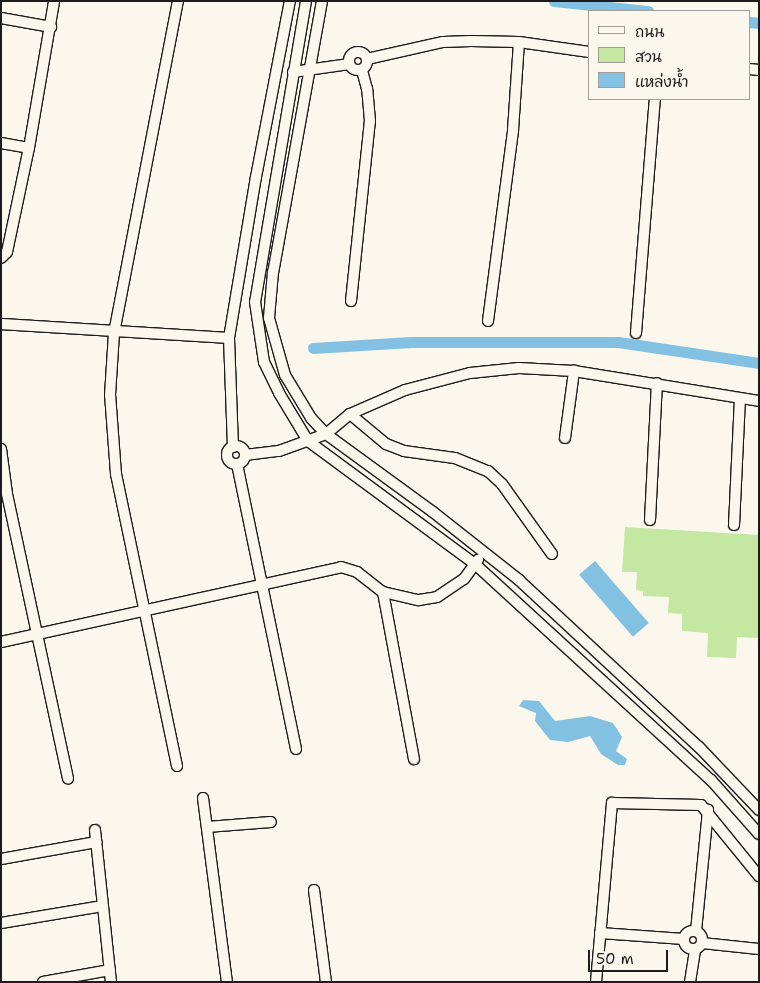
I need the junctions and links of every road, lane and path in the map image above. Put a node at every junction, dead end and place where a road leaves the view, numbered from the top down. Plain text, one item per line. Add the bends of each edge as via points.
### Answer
1 (54, 1) edge
2 (178, 1) edge
3 (290, 1) edge
4 (306, 1) edge
5 (322, 1) edge
6 (1, 18) edge
7 (51, 26) junction
8 (520, 42) junction
9 (588, 52) edge
10 (367, 59) junction
11 (349, 64) junction
12 (362, 70) junction
13 (310, 71) junction
14 (293, 72) junction
15 (655, 100) edge
16 (1, 143) edge
17 (29, 148) junction
18 (1, 258) edge
19 (351, 301) dead end
20 (488, 320) dead end
21 (1, 324) edge
22 (114, 333) junction
23 (636, 333) dead end
24 (229, 338) junction
25 (574, 371) junction
26 (657, 383) junction
27 (740, 399) junction
28 (759, 401) edge
29 (350, 414) junction
30 (326, 434) junction
31 (565, 438) dead end
32 (308, 441) junction
33 (233, 447) junction
34 (1, 449) edge
35 (244, 455) junction
36 (237, 464) junction
37 (650, 520) dead end
38 (734, 525) dead end
39 (481, 549) junction
40 (552, 554) dead end
41 (476, 565) junction
42 (261, 584) junction
43 (383, 592) junction
44 (145, 610) junction
45 (38, 634) junction
46 (1, 642) edge
47 (296, 748) dead end
48 (414, 758) dead end
49 (177, 766) dead end
50 (68, 779) dead end
51 (203, 798) dead end
52 (708, 810) junction
53 (759, 810) edge
54 (272, 822) dead end
55 (207, 827) junction
56 (95, 830) dead end
57 (759, 834) edge
58 (96, 842) junction
59 (1, 859) edge
60 (759, 876) edge
61 (314, 890) dead end
62 (103, 906) junction
63 (1, 923) edge
64 (696, 931) junction
65 (600, 933) junction
66 (684, 939) junction
67 (698, 946) junction
68 (759, 949) edge
69 (110, 970) junction
70 (43, 982) edge
71 (111, 982) edge
72 (227, 982) edge
73 (326, 982) edge
74 (596, 982) edge
75 (690, 982) edge

1 - 7 street
2 - 22 street
3 - 24 street
4 - 14 street
5 - 13 street
6 - 7 street
7 - 17 street
8 - 9 street
8 - 10 street via 443,42
8 - 20 street via 513,130
10 - 11 street via 355,52 350,56
10 - 12 street
11 - 12 street via 354,70
11 - 13 street
12 - 19 street via 370,121
13 - 14 street
13 - 30 street via 273,272 269,318 285,375 311,418
14 - 32 street via 255,302 264,362
15 - 23 street
16 - 17 street
17 - 18 street via 7,252
21 - 22 street
22 - 24 street
22 - 44 street via 110,395 116,474
24 - 33 street
25 - 26 street
25 - 29 street via 520,368 470,372 405,390
25 - 31 street
26 - 27 street
26 - 37 street
27 - 28 street
27 - 38 street
29 - 30 street
29 - 40 street via 386,444 404,451 455,458 488,471 502,484
30 - 32 street
30 - 39 street
32 - 35 street via 279,451
32 - 41 street
33 - 35 street via 242,449
33 - 36 street via 227,457 231,463
34 - 45 street via 7,494
35 - 36 street
36 - 42 street
39 - 41 street
39 - 53 street via 699,747
41 - 43 street via 451,590 437,597 419,600
41 - 57 street via 711,780
42 - 43 street via 341,566 357,572
42 - 44 street
42 - 47 street
43 - 48 street
44 - 45 street
44 - 49 street
45 - 46 street
45 - 50 street
51 - 55 street
52 - 60 street
52 - 64 street
52 - 65 street via 695,803 612,803
54 - 55 street
55 - 72 street
56 - 58 street
58 - 59 street
58 - 62 street
61 - 73 street
62 - 63 street
62 - 69 street
64 - 66 street via 688,932
64 - 67 street via 702,938
65 - 66 street
65 - 74 street
66 - 67 street via 687,947
67 - 68 street
67 - 75 street
69 - 70 street
69 - 71 street

